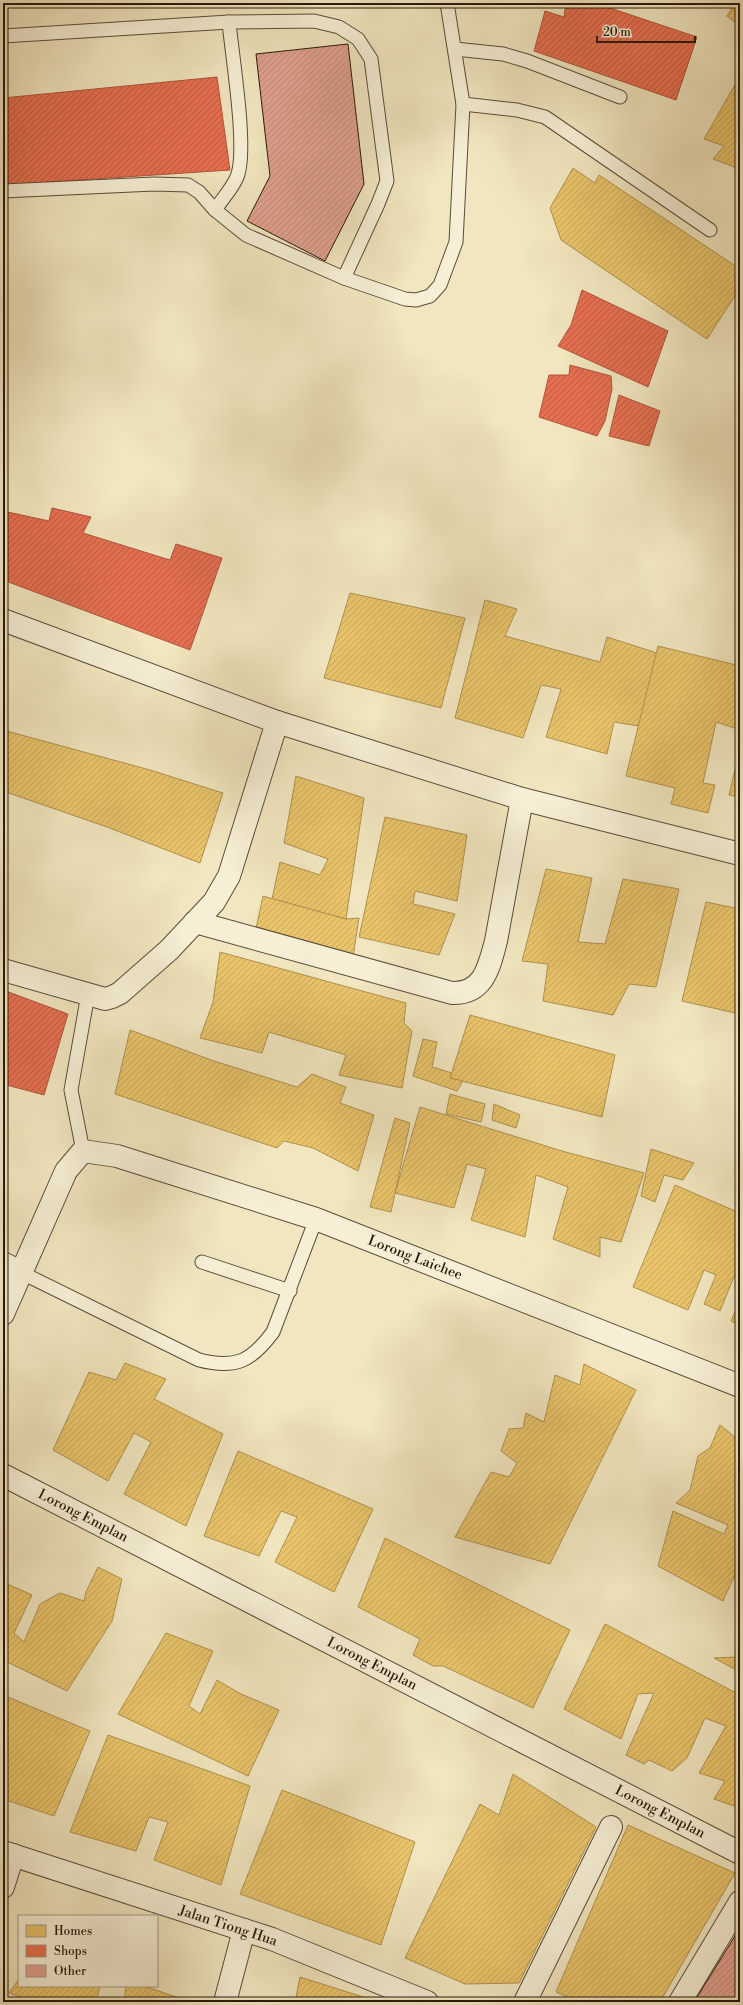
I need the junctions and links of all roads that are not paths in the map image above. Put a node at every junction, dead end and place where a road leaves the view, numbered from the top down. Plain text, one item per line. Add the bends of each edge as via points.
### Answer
1 (447, 3) edge
2 (229, 22) junction
3 (3, 36) edge
4 (455, 49) junction
5 (620, 97) dead end
6 (463, 104) junction
7 (3, 191) edge
8 (215, 210) junction
9 (710, 230) dead end
10 (344, 278) junction
11 (3, 620) edge
12 (277, 722) junction
13 (522, 799) junction
14 (740, 854) edge
15 (195, 922) junction
16 (3, 970) edge
17 (88, 994) junction
18 (83, 1151) junction
19 (316, 1219) junction
20 (3, 1262) edge
21 (202, 1262) dead end
22 (22, 1273) junction
23 (290, 1291) junction
24 (3, 1314) edge
25 (740, 1386) edge
26 (3, 1475) edge
27 (611, 1827) dead end
28 (740, 1853) edge
29 (8, 1854) edge
30 (3, 1886) edge
31 (740, 1902) edge
32 (244, 1930) junction
33 (225, 2002) edge
34 (427, 2002) edge
35 (525, 2002) edge
36 (680, 2002) edge

1 - 4 lane
2 - 3 lane
2 - 8 lane via 240,156 237,176
2 - 10 lane via 314,21 339,27 358,39 371,59 387,181
4 - 5 lane via 503,54 527,60
4 - 6 lane
6 - 9 lane via 517,110 545,117
6 - 10 lane via 456,242 440,285 430,296 410,299
7 - 8 lane via 154,184 188,185 199,192
8 - 10 lane via 246,235
11 - 12 street
12 - 13 street
12 - 15 street via 228,876 214,902
13 - 14 street
13 - 15 street via 490,964 484,978 471,991 462,994 452,993
15 - 17 street via 169,950 120,993 105,999
16 - 17 street
17 - 18 lane via 71,1090
18 - 19 street, Lorong Laichee via 117,1156
18 - 22 street via 66,1171
19 - 23 lane
19 - 25 street, Lorong Laichee
20 - 22 street
21 - 23 lane
22 - 23 lane via 199,1360 218,1365 240,1360 261,1348 272,1332
22 - 24 street
26 - 28 street, Lorong Emplan
27 - 35 street
29 - 30 street
29 - 32 street, Jalan Tiong Hua
31 - 36 street
32 - 33 street
32 - 34 street, Jalan Tiong Hua

